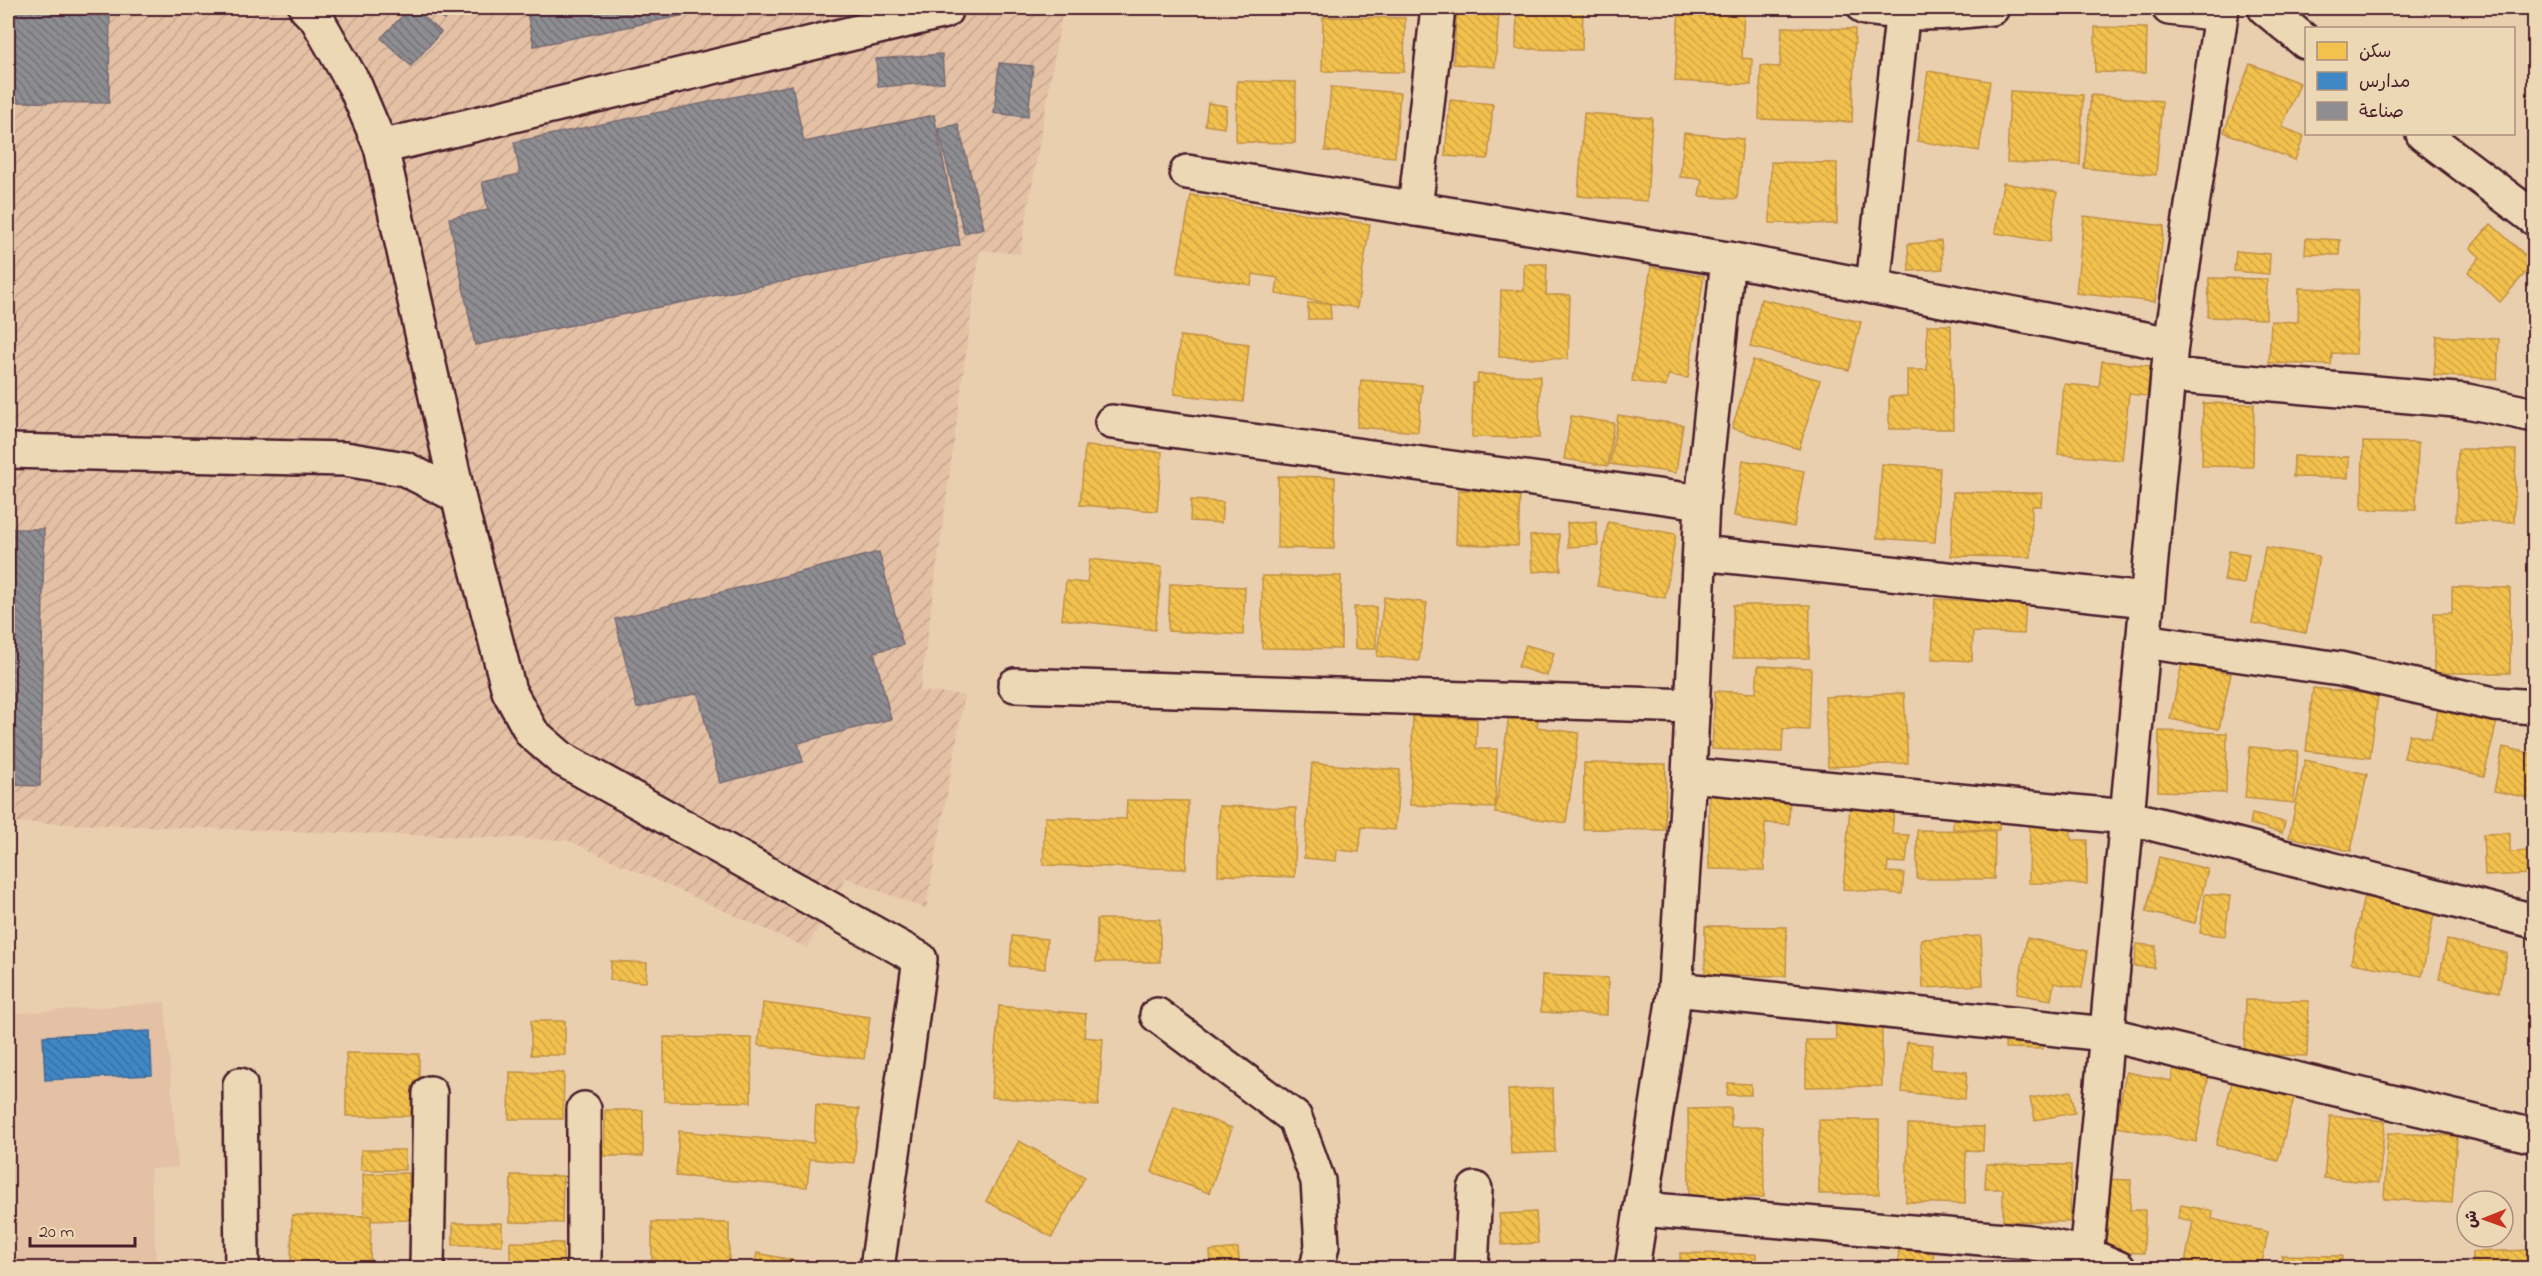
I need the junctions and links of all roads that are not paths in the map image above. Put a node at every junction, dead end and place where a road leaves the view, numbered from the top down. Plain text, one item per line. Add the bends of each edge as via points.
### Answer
1 (306, 8) edge
2 (1438, 8) edge
3 (1865, 8) edge
4 (1992, 8) edge
5 (2169, 8) edge
6 (2265, 8) edge
7 (945, 11) dead end
8 (1903, 11) edge
9 (2221, 11) edge
10 (2305, 40) edge
11 (2424, 135) edge
12 (381, 147) junction
13 (1187, 172) dead end
14 (1415, 209) junction
15 (2535, 218) edge
16 (1728, 259) junction
17 (1873, 287) junction
18 (2169, 360) junction
19 (2535, 415) edge
20 (1112, 422) dead end
21 (8, 451) edge
22 (458, 496) junction
23 (1702, 502) junction
24 (1700, 553) junction
25 (2147, 600) junction
26 (2143, 641) junction
27 (1015, 685) dead end
28 (1693, 706) junction
29 (2535, 707) edge
30 (1689, 775) junction
31 (2127, 817) junction
32 (2535, 921) edge
33 (1676, 988) junction
34 (1156, 1015) dead end
35 (2106, 1034) junction
36 (240, 1085) dead end
37 (430, 1093) dead end
38 (584, 1109) dead end
39 (2535, 1136) edge
40 (1475, 1189) dead end
41 (1641, 1209) junction
42 (2085, 1262) edge
43 (242, 1269) edge
44 (427, 1269) edge
45 (584, 1269) edge
46 (877, 1269) edge
47 (1317, 1269) edge
48 (1471, 1269) edge
49 (1632, 1269) edge
50 (2118, 1269) edge

1 - 12 street via 317,19 356,86
2 - 14 street
3 - 8 street
4 - 8 street via 1951,13
5 - 9 street
6 - 10 street
7 - 12 street
8 - 17 street
9 - 18 street
11 - 15 street
12 - 22 street
13 - 14 street
14 - 16 street
16 - 17 street
16 - 23 street
17 - 18 street
18 - 19 street via 2467,400
18 - 25 street
20 - 23 street
21 - 22 street via 345,459 405,469
22 - 46 street via 509,691 532,733 562,759 920,959
23 - 24 street
24 - 25 street
24 - 28 street
25 - 26 street
26 - 29 street via 2340,669 2494,704
26 - 31 street
27 - 28 street
28 - 30 street
30 - 31 street
30 - 33 street
31 - 32 street
31 - 35 street
33 - 35 street
33 - 41 street
34 - 47 street via 1295,1118 1318,1181 1322,1246
35 - 39 street
35 - 42 street
36 - 43 street
37 - 44 street
38 - 45 street
40 - 48 street
41 - 42 street via 2029,1242
41 - 49 street
42 - 50 street

